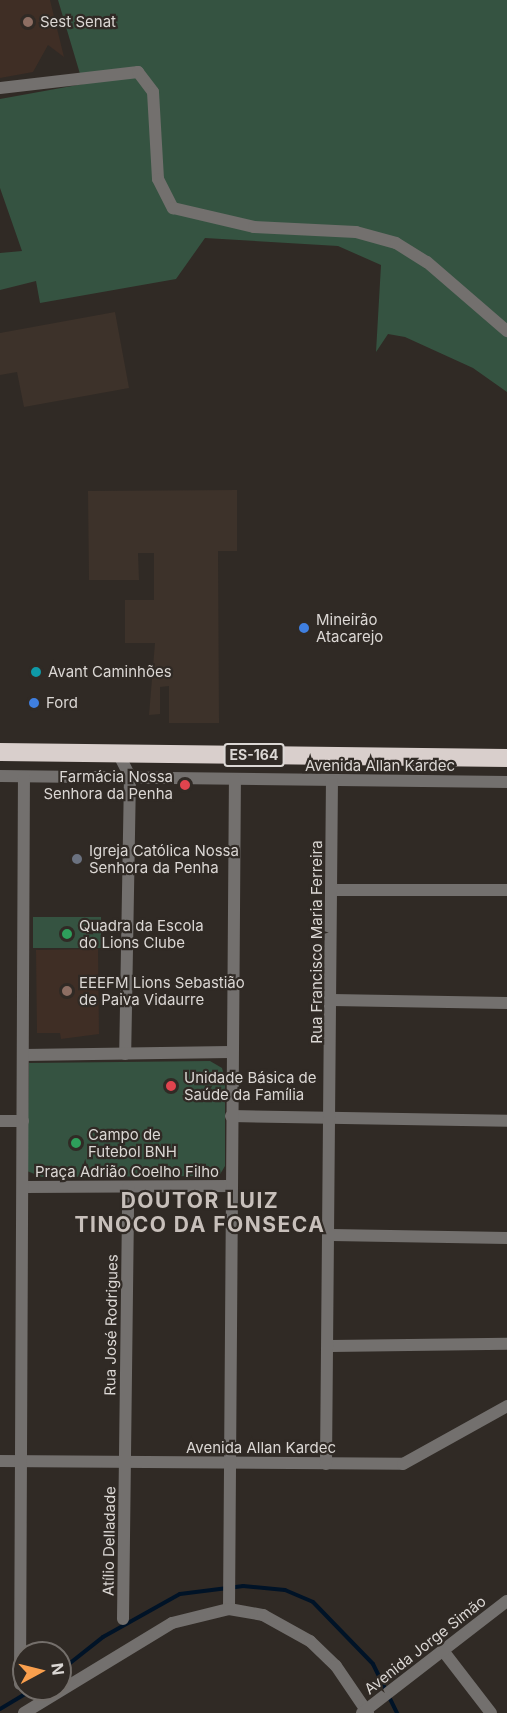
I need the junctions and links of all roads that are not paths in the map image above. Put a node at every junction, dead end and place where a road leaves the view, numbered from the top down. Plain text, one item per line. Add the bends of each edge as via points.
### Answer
1 (0, 88) edge
2 (507, 331) edge
3 (0, 752) edge
4 (118, 753) junction
5 (507, 758) edge
6 (0, 776) edge
7 (24, 777) junction
8 (130, 777) junction
9 (235, 780) junction
10 (332, 781) junction
11 (507, 782) edge
12 (332, 890) junction
13 (507, 890) edge
14 (332, 1000) junction
15 (507, 1003) edge
16 (230, 1053) junction
17 (125, 1054) junction
18 (24, 1055) junction
19 (231, 1116) junction
20 (333, 1118) junction
21 (0, 1121) edge
22 (23, 1121) junction
23 (507, 1121) edge
24 (231, 1186) junction
25 (24, 1187) junction
26 (128, 1187) junction
27 (332, 1235) junction
28 (507, 1238) edge
29 (507, 1344) edge
30 (330, 1346) junction
31 (507, 1406) edge
32 (0, 1461) edge
33 (22, 1461) junction
34 (125, 1463) junction
35 (230, 1463) junction
36 (326, 1464) junction
37 (507, 1601) edge
38 (229, 1603) junction
39 (123, 1620) dead end
40 (20, 1641) edge
41 (444, 1652) junction
42 (365, 1712) edge
43 (24, 1713) edge
44 (491, 1713) edge

1 - 2 street via 138,72 153,92 158,179 173,207 254,226 356,232 396,243 427,262
3 - 4 highway, ES-164
4 - 5 highway, ES-164
4 - 8 street
6 - 7 street, Avenida Allan Kardec
7 - 8 street, Avenida Allan Kardec
7 - 18 street
8 - 9 street, Avenida Allan Kardec
8 - 17 street
9 - 10 street, Avenida Allan Kardec
9 - 16 street
10 - 11 street, Avenida Allan Kardec
10 - 12 street, Rua Francisco Maria Ferreira
12 - 13 street
12 - 14 street, Rua Francisco Maria Ferreira
14 - 15 street
14 - 20 street, Rua Francisco Maria Ferreira
16 - 17 street
16 - 19 street
17 - 18 street
18 - 22 street
19 - 20 street
19 - 24 street
20 - 23 street
20 - 27 street, Rua Francisco Maria Ferreira
21 - 22 street
22 - 25 street
24 - 26 street, Praça Adrião Coelho Filho
24 - 35 street
25 - 26 street, Praça Adrião Coelho Filho
25 - 33 street
26 - 34 street, Rua José Rodrigues
27 - 28 street
27 - 30 street, Rua Francisco Maria Ferreira
29 - 30 street
30 - 36 street, Rua Francisco Maria Ferreira
31 - 36 street, Avenida Allan Kardec via 403,1464
32 - 33 street, Avenida Allan Kardec
33 - 34 street, Avenida Allan Kardec
33 - 40 street
34 - 35 street, Avenida Allan Kardec
34 - 39 street, Atílio Delladade
35 - 36 street, Avenida Allan Kardec
35 - 38 street
37 - 41 street, Avenida Jorge Simão
38 - 42 street via 284,1623 310,1641 336,1666
38 - 43 street via 171,1623
41 - 42 street, Avenida Jorge Simão
41 - 44 street

